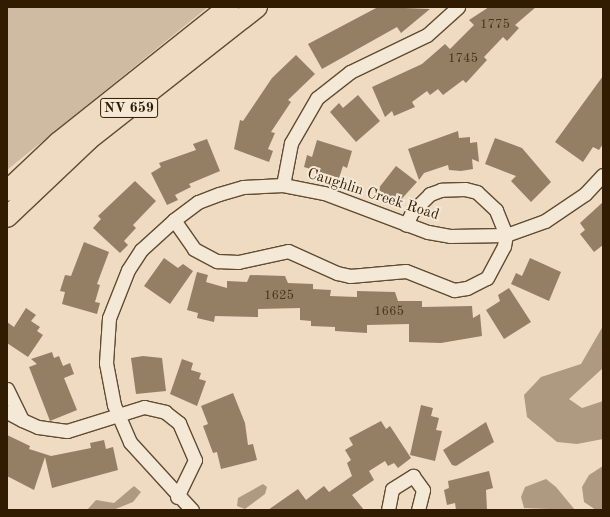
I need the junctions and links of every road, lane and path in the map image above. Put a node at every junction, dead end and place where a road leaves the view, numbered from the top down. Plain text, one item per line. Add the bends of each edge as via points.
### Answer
1 (230, 7) edge
2 (257, 7) edge
3 (458, 7) edge
4 (603, 175) edge
5 (283, 185) junction
6 (7, 191) edge
7 (7, 217) edge
8 (174, 220) junction
9 (406, 225) junction
10 (506, 236) junction
11 (7, 389) edge
12 (7, 412) edge
13 (118, 415) junction
14 (22, 420) junction
15 (178, 497) junction
16 (192, 510) edge
17 (388, 510) edge
18 (418, 510) edge

1 - 6 main road, NV 659 via 59,142
2 - 7 main road, NV 659 via 88,140
3 - 5 street via 427,35 350,72 317,98 291,143
4 - 10 street, Caughlin Creek Road via 569,207 546,221
5 - 8 street, Caughlin Creek Road via 243,187 219,194 198,202
5 - 9 street, Caughlin Creek Road via 324,193
8 - 10 street via 194,249 217,261 238,262 288,251 337,273 350,276 406,271 454,290 467,288 487,278 501,258
8 - 13 street, Caughlin Creek Road via 141,250 132,263 109,318 106,363
9 - 10 street, Caughlin Creek Road via 450,236
9 - 10 street via 412,212 430,194 441,190 465,189 477,192 496,210
11 - 14 street
12 - 14 street
13 - 14 street via 67,431 38,428
13 - 15 street, Caughlin Creek Road via 130,442
13 - 15 street via 144,407 155,408 179,423 195,460
15 - 16 street, Caughlin Creek Road
17 - 18 street via 392,489 413,476 422,490

